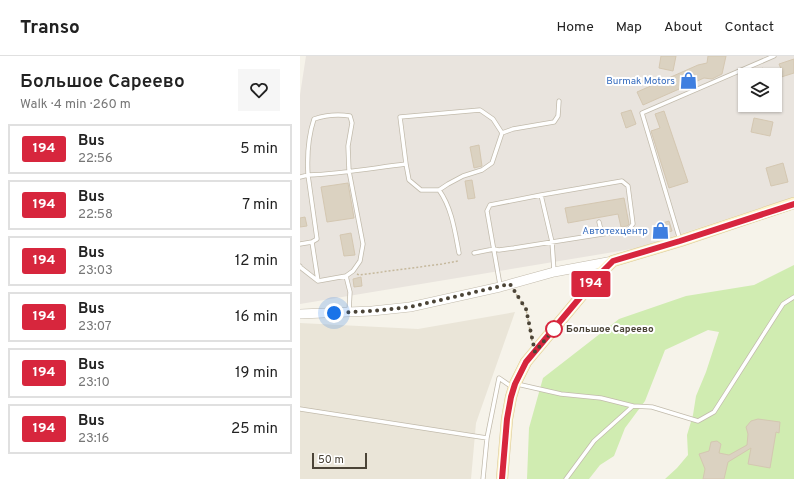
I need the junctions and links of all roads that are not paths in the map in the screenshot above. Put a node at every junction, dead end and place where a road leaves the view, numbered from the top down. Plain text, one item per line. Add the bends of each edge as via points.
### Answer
1 (774, 56) edge
2 (559, 101) dead end
3 (502, 134) junction
4 (406, 164) junction
5 (349, 171) junction
6 (308, 175) junction
7 (300, 177) edge
8 (439, 190) junction
9 (541, 195) junction
10 (794, 204) edge
11 (599, 222) dead end
12 (602, 234) junction
13 (680, 241) junction
14 (312, 242) junction
15 (552, 242) junction
16 (300, 244) edge
17 (494, 249) junction
18 (459, 253) dead end
19 (474, 253) dead end
20 (613, 261) junction
21 (300, 266) edge
22 (554, 272) junction
23 (346, 276) junction
24 (318, 281) junction
25 (500, 287) junction
26 (794, 297) edge
27 (348, 312) junction
28 (300, 314) edge
29 (514, 386) junction
30 (633, 406) junction
31 (300, 409) edge
32 (488, 438) junction
33 (483, 479) edge
34 (502, 479) edge
35 (566, 479) edge

1 - 13 lane via 642,113
2 - 3 lane via 558,116 554,122 513,129
3 - 4 lane via 493,119 480,110 400,117
3 - 8 lane via 492,164
4 - 5 lane
4 - 8 lane via 409,180 421,190
5 - 6 lane
5 - 6 lane via 348,146 352,123 350,116 339,114 314,119 310,130
5 - 23 lane via 363,244 360,261
6 - 7 lane
6 - 14 lane via 317,239
8 - 18 lane via 445,199 455,229
9 - 12 lane via 622,181 628,186 633,224 628,230
9 - 15 lane
9 - 17 lane via 490,205 487,211
10 - 13 main road
11 - 12 lane
12 - 15 lane
13 - 20 main road
14 - 16 lane
14 - 24 lane
15 - 17 lane
15 - 22 lane
17 - 19 lane
17 - 25 lane
20 - 22 street
20 - 29 main road via 526,362
21 - 24 lane
22 - 25 street
23 - 24 lane
23 - 27 lane via 350,292
25 - 27 street via 410,307
26 - 30 lane via 783,304 714,412 698,421 652,407
27 - 28 street
29 - 30 lane via 601,398
29 - 32 lane via 499,378
29 - 34 main road via 507,419
30 - 35 lane via 594,441
31 - 32 lane
32 - 33 lane

